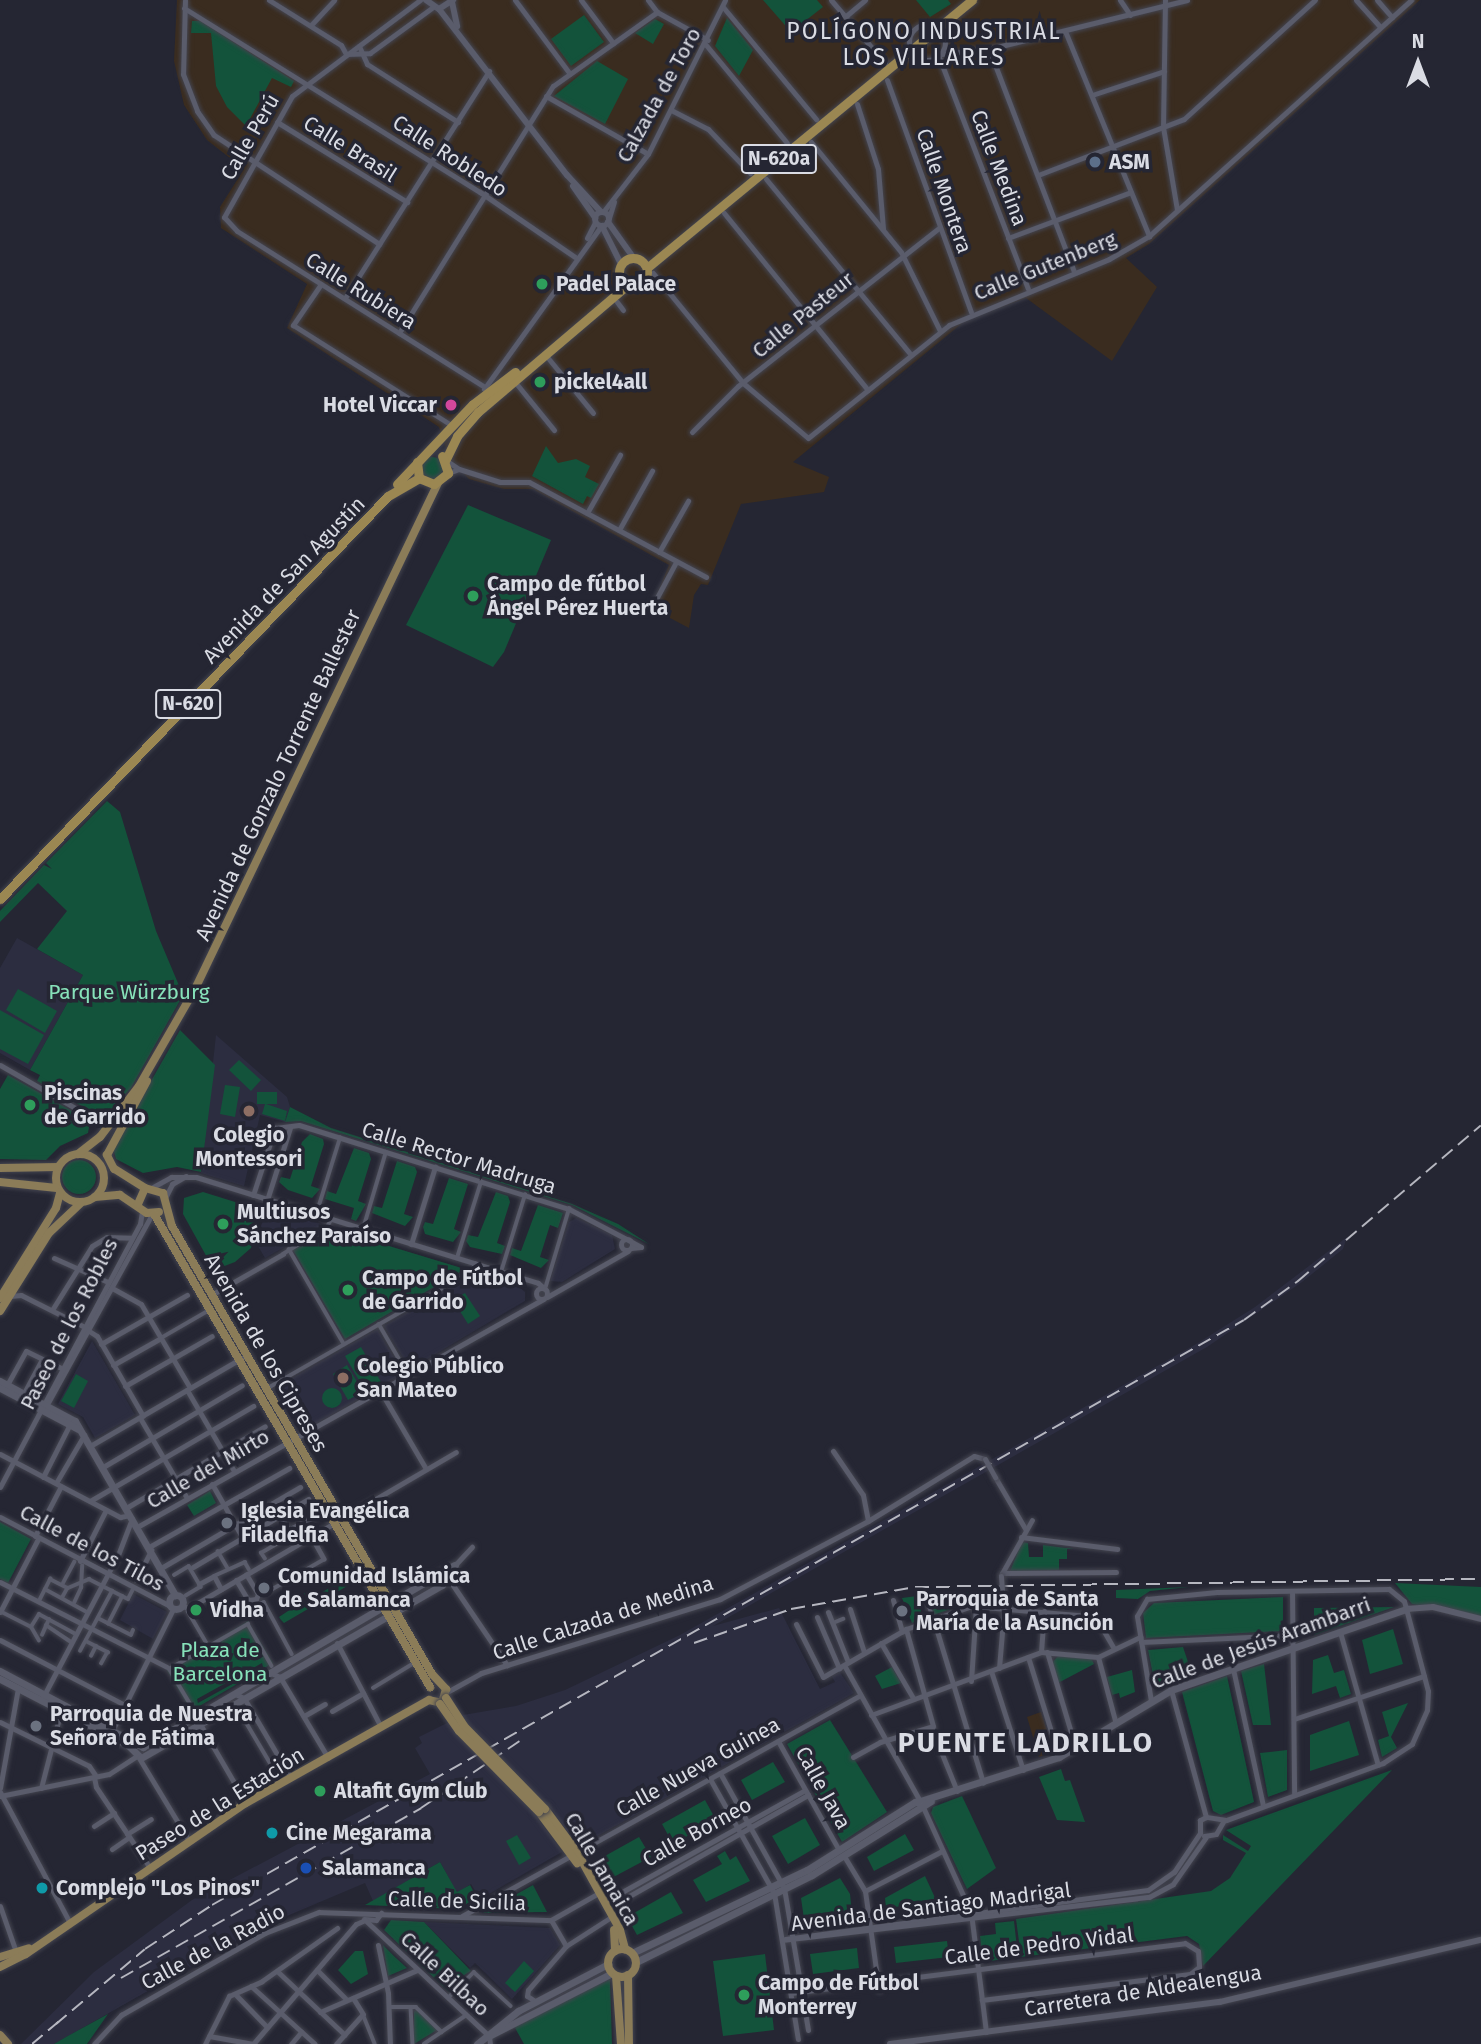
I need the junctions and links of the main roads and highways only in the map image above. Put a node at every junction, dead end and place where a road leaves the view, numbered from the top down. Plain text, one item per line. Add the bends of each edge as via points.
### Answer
1 (972, 0) edge
2 (650, 270) junction
3 (626, 285) junction
4 (565, 335) junction
5 (430, 452) junction
6 (446, 460) junction
7 (417, 462) junction
8 (422, 480) junction
9 (438, 483) junction
10 (388, 496) junction
11 (427, 500) junction
12 (0, 899) edge
13 (154, 1062) junction
14 (148, 1078) junction
15 (78, 1154) junction
16 (58, 1167) junction
17 (102, 1167) junction
18 (0, 1168) edge
19 (0, 1182) edge
20 (134, 1182) junction
21 (149, 1187) junction
22 (59, 1191) junction
23 (94, 1197) junction
24 (164, 1201) junction
25 (82, 1202) junction
26 (140, 1207) junction
27 (153, 1214) junction
28 (4, 1291) edge
29 (208, 1296) junction
30 (0, 1311) edge
31 (244, 1357) junction
32 (3, 1386) edge
33 (44, 1407) junction
34 (293, 1441) junction
35 (455, 1565) road end
36 (175, 1595) junction
37 (391, 1609) junction
38 (1406, 1609) road end
39 (0, 1671) edge
40 (275, 1672) junction
41 (0, 1679) edge
42 (441, 1692) junction
43 (43, 1697) junction
44 (429, 1700) junction
45 (112, 1733) junction
46 (575, 1854) junction
47 (773, 1890) junction
48 (35, 1947) junction
49 (615, 1951) junction
50 (629, 1951) junction
51 (0, 1956) edge
52 (636, 1962) junction
53 (608, 1964) junction
54 (0, 1967) edge
55 (614, 1974) junction
56 (628, 1975) junction
57 (0, 2035) edge
58 (489, 2040) edge
59 (8, 2044) edge
60 (477, 2044) edge
61 (621, 2044) edge
62 (629, 2044) edge

1 - 2 highway, N-620a
2 - 3 highway via 641,285
2 - 3 highway via 633,257 621,264 621,280
3 - 4 highway
4 - 5 highway via 477,400
4 - 6 highway via 478,412 457,436
5 - 6 highway
5 - 7 highway, N-620
6 - 9 highway via 448,473
7 - 8 highway
7 - 10 highway, Avenida de San Agustín / N-620
8 - 9 highway
8 - 10 highway, Avenida de San Agustín / N-620
8 - 11 main road, Avenida de Gonzalo Torrente Ballester
9 - 11 main road, Avenida de Gonzalo Torrente Ballester
10 - 12 highway, Avenida de San Agustín / N-620
11 - 13 main road, Avenida de Gonzalo Torrente Ballester via 206,968
13 - 14 main road, Avenida de Gonzalo Torrente Ballester
13 - 15 main road, Avenida de Gonzalo Torrente Ballester via 110,1125
14 - 17 main road, Avenida de Gonzalo Torrente Ballester via 106,1146
14 - 20 main road via 108,1149 111,1166
15 - 16 main road
15 - 17 main road via 90,1156
16 - 18 main road
16 - 22 main road
17 - 20 main road
17 - 23 main road via 103,1184
19 - 22 main road
20 - 21 main road
21 - 24 main road
21 - 26 main road
22 - 25 main road
22 - 28 main road via 56,1209
23 - 25 main road
23 - 26 main road via 120,1195
24 - 27 main road
24 - 29 main road, Avenida de los Cipreses via 169,1222
25 - 28 main road via 48,1233 17,1284
26 - 27 main road
27 - 29 main road, Avenida de los Cipreses
28 - 30 main road
29 - 31 main road, Avenida de los Cipreses
31 - 34 main road, Avenida de los Cipreses
31 - 34 main road, Avenida de los Cipreses
32 - 33 main road
32 - 33 main road
33 - 36 main road via 79,1429
34 - 37 main road, Avenida de los Cipreses
35 - 37 main road via 447,1576
36 - 36 main road via 182,1598 184,1608 172,1607
37 - 40 main road
37 - 40 main road via 337,1643
37 - 42 main road, Avenida de los Cipreses
37 - 42 main road, Avenida de los Cipreses via 418,1661
38 - 47 main road, Calle de Jesús Arambarri via 1171,1690 1059,1757 918,1804
39 - 43 main road
40 - 45 main road via 239,1698 139,1752
41 - 43 main road
42 - 44 main road
42 - 44 main road
42 - 46 main road, Calle Jamaica, bridge via 459,1731 542,1810
43 - 45 main road
43 - 45 main road
44 - 48 main road, Paseo de la Estación via 246,1803
46 - 49 main road, Calle Jamaica via 617,1936
46 - 50 main road, Calle Jamaica
47 - 50 main road, Calle de Jesús Arambarri
47 - 52 main road, Calle de Jesús Arambarri
48 - 51 main road, Paseo de la Estación
48 - 54 main road, Paseo de la Estación
49 - 50 main road
49 - 53 main road
50 - 52 main road
52 - 56 main road
53 - 55 main road
53 - 58 main road via 535,2001 494,2028
55 - 56 main road
55 - 58 main road
55 - 61 main road
56 - 62 main road
57 - 59 main road
58 - 60 main road

